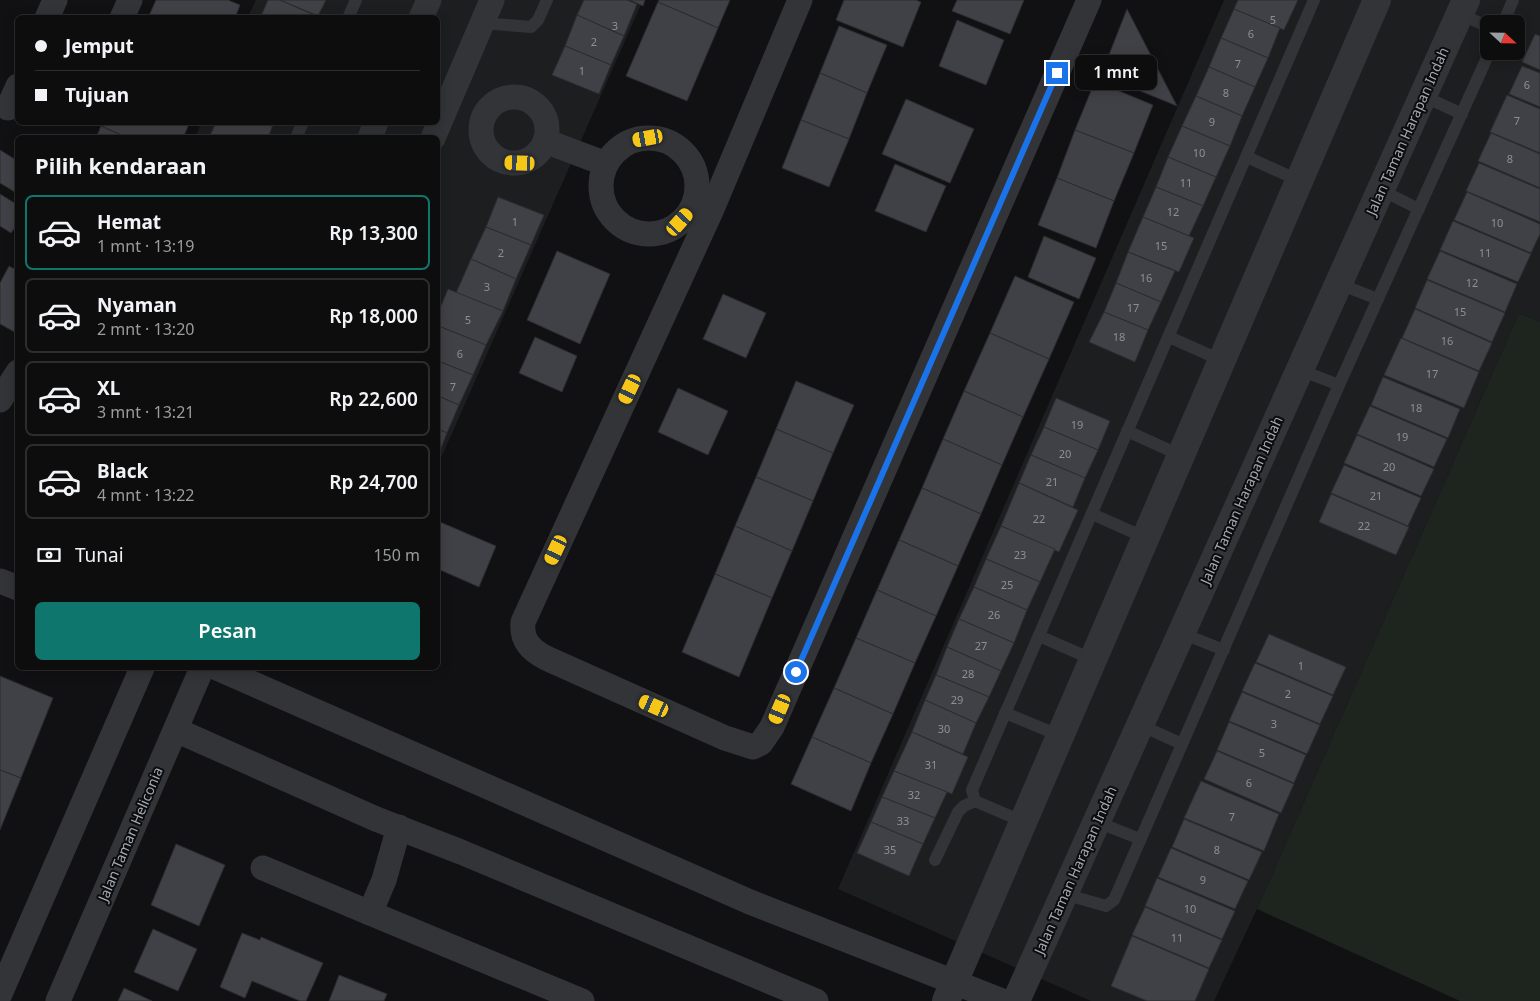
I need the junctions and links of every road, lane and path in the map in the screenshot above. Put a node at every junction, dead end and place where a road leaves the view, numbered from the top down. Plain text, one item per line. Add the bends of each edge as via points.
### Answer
1 (55, 0) edge
2 (130, 0) edge
3 (356, 0) edge
4 (429, 0) edge
5 (492, 0) edge
6 (547, 0) edge
7 (800, 0) edge
8 (1089, 0) edge
9 (1314, 0) edge
10 (1513, 0) edge
11 (1374, 1) edge
12 (1463, 7) edge
13 (48, 15) edge
14 (123, 15) edge
15 (349, 15) edge
16 (422, 15) edge
17 (1507, 15) edge
18 (1480, 20) edge
19 (482, 23) junction
20 (1486, 60) edge
21 (1423, 96) junction
22 (448, 103) junction
23 (1462, 114) junction
24 (482, 118) junction
25 (440, 122) edge
26 (545, 141) junction
27 (1247, 157) junction
28 (606, 164) junction
29 (1300, 181) junction
30 (1381, 190) junction
31 (702, 206) junction
32 (1419, 209) junction
33 (1339, 284) junction
34 (1378, 299) junction
35 (1169, 337) junction
36 (1223, 361) junction
37 (1300, 370) junction
38 (15, 377) edge
39 (1339, 385) junction
40 (0, 400) edge
41 (1127, 431) junction
42 (1182, 456) junction
43 (1092, 514) junction
44 (1146, 538) junction
45 (0, 581) edge
46 (15, 587) edge
47 (1181, 633) junction
48 (1039, 636) junction
49 (1224, 650) junction
50 (1094, 660) junction
51 (141, 670) edge
52 (201, 670) edge
53 (222, 670) edge
54 (1005, 714) junction
55 (1140, 725) junction
56 (176, 730) junction
57 (1061, 736) junction
58 (1182, 744) junction
59 (976, 801) junction
60 (1024, 822) junction
61 (1096, 822) junction
62 (399, 827) junction
63 (1140, 840) junction
64 (935, 860) dead end
65 (263, 868) dead end
66 (1064, 894) junction
67 (370, 913) junction
68 (951, 992) edge
69 (0, 994) edge
70 (58, 1001) edge
71 (582, 1001) edge
72 (816, 1001) edge
73 (1002, 1001) edge
74 (1016, 1001) edge

1 - 13 street
2 - 14 street
3 - 15 lane
4 - 16 street
5 - 19 street
6 - 19 lane via 531,27
7 - 31 street
8 - 31 street via 772,727 761,743 753,747 725,738 546,658 529,647 522,632
9 - 27 lane
10 - 17 lane
11 - 29 street
12 - 18 lane
12 - 21 street, Jalan Taman Harapan Indah
19 - 22 street
20 - 23 lane
21 - 23 lane
21 - 30 street, Jalan Taman Harapan Indah
22 - 24 street
22 - 25 street
23 - 32 lane
24 - 26 street via 501,99 514,96 527,99 544,114 547,125
24 - 26 street via 480,132 484,146 493,157 506,163 520,163 533,158
26 - 28 street
27 - 29 lane
27 - 35 lane
28 - 31 street via 616,150 631,141 665,140 681,149 691,163
28 - 31 street via 600,183 603,203 614,220 631,231 651,234 670,229
29 - 36 street
30 - 32 lane
30 - 33 street, Jalan Taman Harapan Indah
32 - 34 lane
33 - 34 lane
33 - 37 street, Jalan Taman Harapan Indah
34 - 39 lane
35 - 36 lane
35 - 41 lane
36 - 42 street
37 - 39 lane
37 - 47 street, Jalan Taman Harapan Indah
38 - 40 street
39 - 49 lane
41 - 42 lane
41 - 43 lane
42 - 44 street
43 - 44 lane
43 - 48 lane
44 - 50 street
45 - 46 street
47 - 49 lane
47 - 55 street, Jalan Taman Harapan Indah
48 - 50 lane
48 - 54 lane
49 - 58 lane
50 - 57 street
51 - 69 street
52 - 56 street, Jalan Taman Heliconia
53 - 68 street
54 - 57 lane
54 - 59 lane via 972,790
55 - 58 lane
55 - 61 street, Jalan Taman Harapan Indah
56 - 62 street
56 - 70 street, Jalan Taman Heliconia
57 - 60 street
58 - 63 lane
59 - 60 lane
59 - 64 lane via 958,812
60 - 68 street
61 - 63 lane
61 - 66 street, Jalan Taman Harapan Indah
62 - 67 street via 384,880
62 - 72 street
63 - 66 lane via 1114,900 1106,906
65 - 67 street
66 - 74 street, Jalan Taman Harapan Indah
67 - 71 street
68 - 73 street

